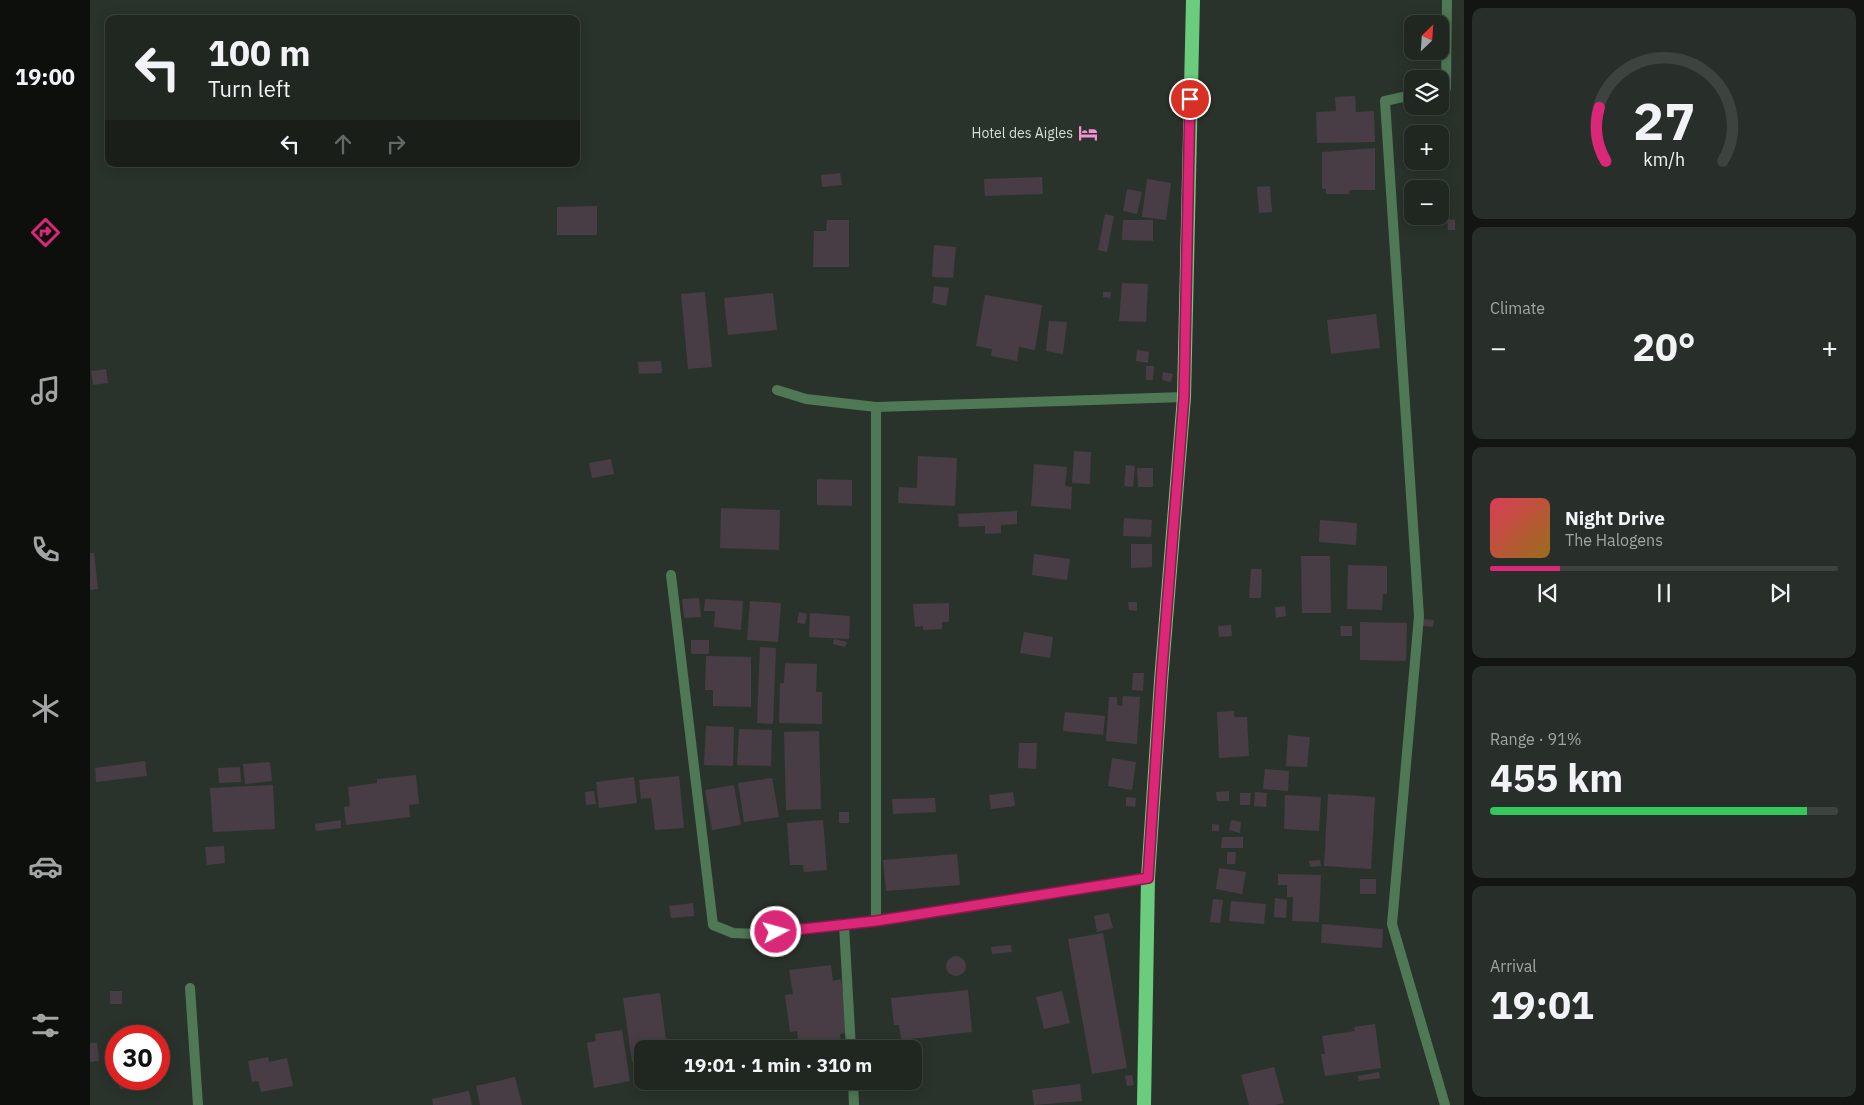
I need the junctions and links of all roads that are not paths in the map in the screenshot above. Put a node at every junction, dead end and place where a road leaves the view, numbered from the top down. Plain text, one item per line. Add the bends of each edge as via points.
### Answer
1 (1192, 0) edge
2 (1447, 0) edge
3 (1446, 70) edge
4 (1404, 97) edge
5 (777, 390) dead end
6 (1184, 397) junction
7 (876, 407) junction
8 (672, 575) dead end
9 (1148, 878) junction
10 (876, 921) junction
11 (844, 925) junction
12 (190, 988) dead end
13 (850, 1040) edge
14 (853, 1090) edge
15 (198, 1105) edge
16 (854, 1105) edge
17 (1144, 1105) edge
18 (1445, 1105) edge

1 - 6 highway
2 - 3 street
4 - 18 street via 1385,101 1419,616 1392,924
5 - 7 street via 806,399
6 - 7 street
6 - 9 highway
7 - 10 street
8 - 11 street via 713,925 733,933 758,934
9 - 10 street
9 - 17 highway
10 - 11 street
11 - 13 street
12 - 15 street
14 - 16 street

